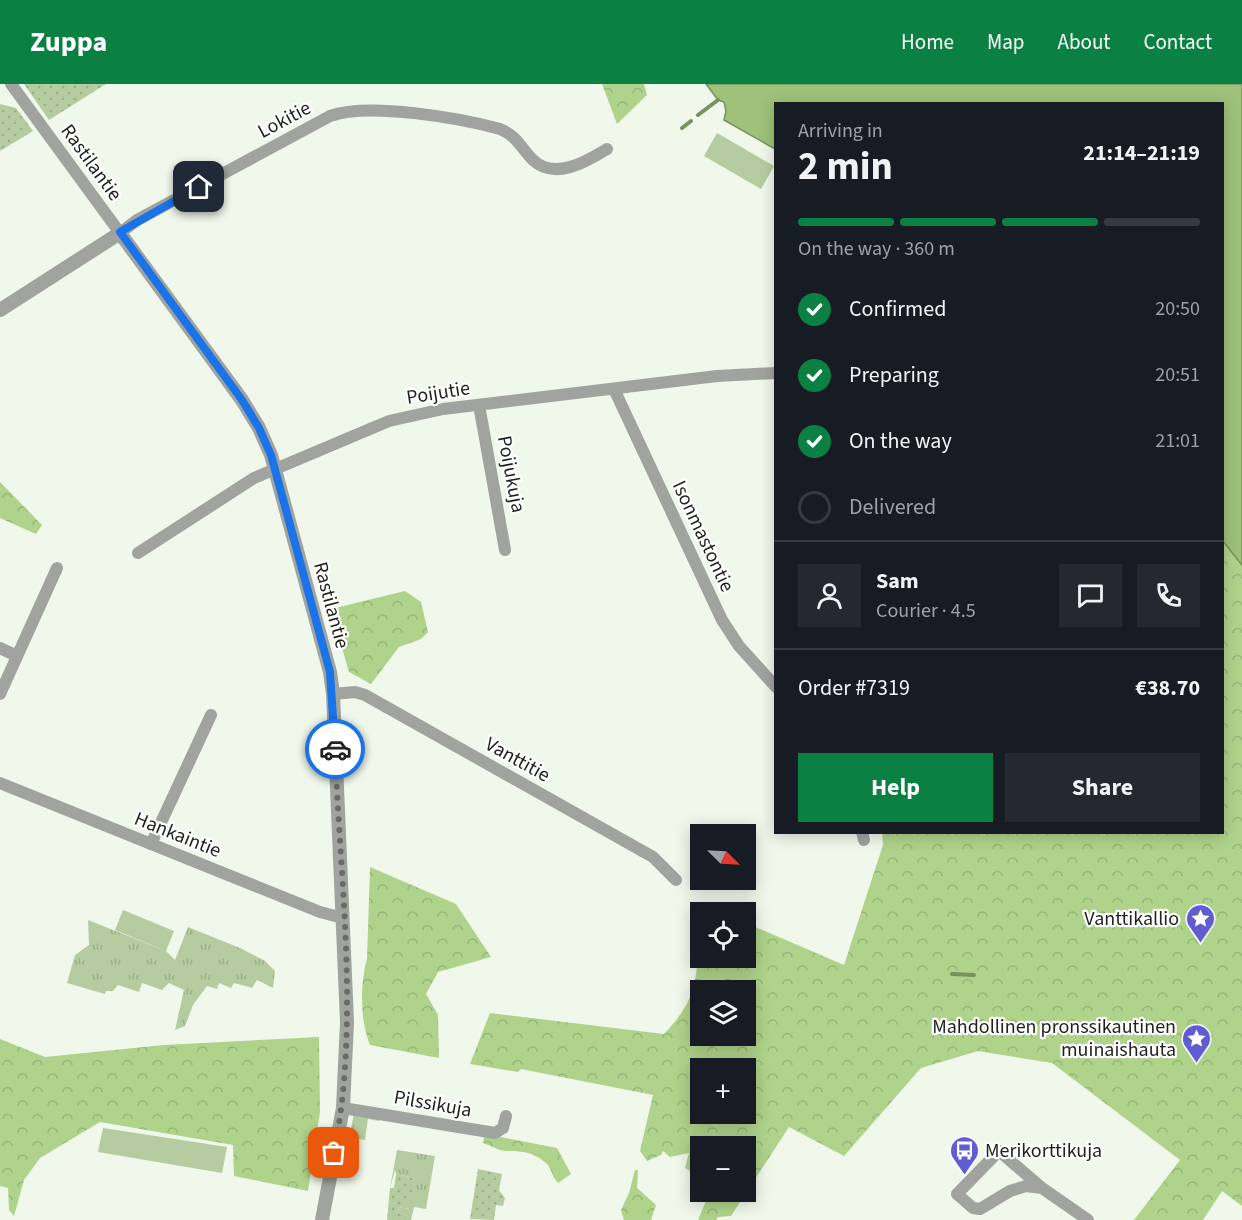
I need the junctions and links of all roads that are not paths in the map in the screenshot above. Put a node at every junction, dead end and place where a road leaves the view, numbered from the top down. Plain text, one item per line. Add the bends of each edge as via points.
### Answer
1 (11, 84) edge
2 (607, 149) dead end
3 (120, 232) junction
4 (0, 310) edge
5 (774, 373) edge
6 (614, 389) junction
7 (479, 405) junction
8 (275, 468) junction
9 (505, 550) dead end
10 (138, 553) dead end
11 (57, 568) dead end
12 (0, 648) edge
13 (17, 656) junction
14 (774, 685) edge
15 (0, 694) edge
16 (333, 694) junction
17 (211, 715) dead end
18 (0, 783) edge
19 (151, 844) junction
20 (676, 880) dead end
21 (343, 918) junction
22 (342, 1108) junction
23 (506, 1116) dead end
24 (1042, 1188) junction
25 (321, 1220) edge
26 (1088, 1220) edge

1 - 3 street, Rastilantie
2 - 3 street, Lokitie via 571,167 548,168 535,162 517,138 500,129 355,109 330,116
3 - 4 street, Lokitie
3 - 8 street, Rastilantie via 242,400 259,428
5 - 6 street, Poijutie
6 - 7 street, Poijutie
6 - 14 street, Isonmastontie via 722,620 739,646
7 - 8 street, Poijutie via 389,421
7 - 9 street, Poijukuja
8 - 10 street, Poijutie via 233,490
8 - 16 street, Rastilantie
11 - 13 street
12 - 13 street
13 - 15 street
16 - 20 street, Vanttitie via 365,695 643,852
16 - 21 street, Rastilantie
17 - 19 street
18 - 19 street, Hankaintie
19 - 21 street, Hankaintie
21 - 22 street, Rastilantie via 347,1022
22 - 23 street, Pilssikuja via 495,1133 503,1128
22 - 25 street, Rastilantie
24 - 24 street via 999,1151 957,1194 980,1209 1010,1191 1026,1186
24 - 26 street

